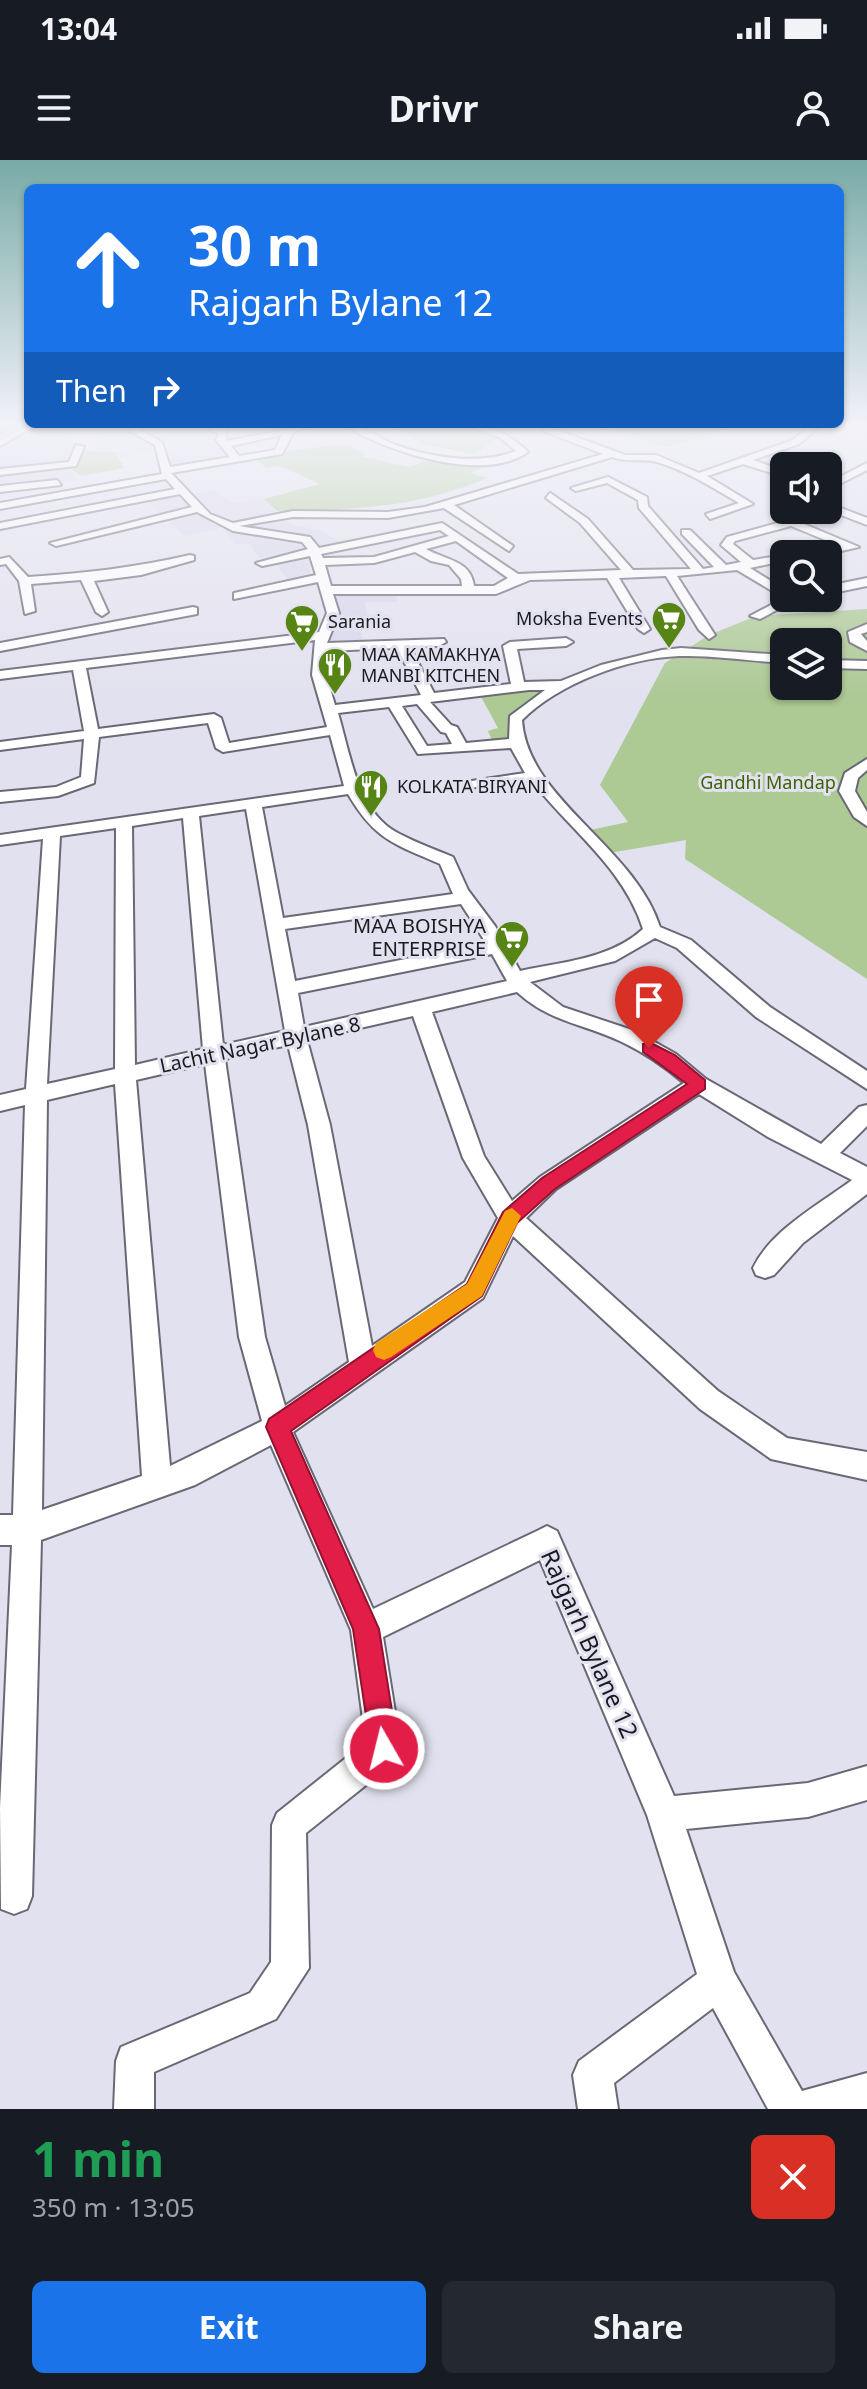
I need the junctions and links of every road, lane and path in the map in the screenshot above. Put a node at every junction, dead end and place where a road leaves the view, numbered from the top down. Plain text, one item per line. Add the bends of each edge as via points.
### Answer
1 (52, 516) edge
2 (169, 516) edge
3 (209, 516) edge
4 (282, 516) edge
5 (463, 516) edge
6 (577, 516) edge
7 (652, 516) edge
8 (0, 526) edge
9 (226, 526) junction
10 (686, 532) dead end
11 (458, 537) junction
12 (56, 543) dead end
13 (867, 544) edge
14 (853, 547) junction
15 (416, 548) junction
16 (509, 548) dead end
17 (842, 549) edge
18 (317, 557) junction
19 (190, 558) dead end
20 (770, 561) edge
21 (0, 562) edge
22 (262, 563) dead end
23 (745, 565) junction
24 (723, 569) junction
25 (700, 572) junction
26 (669, 573) junction
27 (631, 575) junction
28 (612, 576) junction
29 (86, 578) junction
30 (516, 578) junction
31 (25, 581) junction
32 (867, 582) edge
33 (325, 584) junction
34 (770, 584) edge
35 (842, 587) edge
36 (468, 589) junction
37 (238, 596) dead end
38 (770, 609) edge
39 (29, 611) dead end
40 (193, 611) dead end
41 (102, 612) dead end
42 (756, 616) dead end
43 (867, 628) edge
44 (644, 629) dead end
45 (709, 635) dead end
46 (321, 641) junction
47 (439, 642) dead end
48 (566, 642) dead end
49 (402, 644) junction
50 (0, 647) edge
51 (867, 647) edge
52 (770, 658) edge
53 (842, 664) edge
54 (867, 665) edge
55 (79, 666) junction
56 (0, 675) edge
57 (563, 685) junction
58 (518, 687) junction
59 (425, 698) junction
60 (393, 702) junction
61 (330, 710) junction
62 (335, 730) junction
63 (92, 734) junction
64 (514, 743) junction
65 (0, 746) edge
66 (460, 746) junction
67 (867, 764) edge
68 (535, 776) junction
69 (464, 786) dead end
70 (353, 789) junction
71 (0, 797) edge
72 (253, 803) junction
73 (190, 812) junction
74 (867, 821) edge
75 (124, 822) junction
76 (52, 833) junction
77 (0, 840) edge
78 (465, 898) junction
79 (276, 925) junction
80 (652, 930) junction
81 (496, 947) junction
82 (517, 982) junction
83 (287, 989) junction
84 (421, 1009) junction
85 (296, 1038) junction
86 (214, 1055) junction
87 (125, 1074) junction
88 (867, 1081) edge
89 (699, 1084) junction
90 (36, 1095) junction
91 (0, 1103) edge
92 (867, 1113) edge
93 (824, 1155) junction
94 (867, 1179) edge
95 (510, 1218) junction
96 (765, 1268) dead end
97 (363, 1366) junction
98 (277, 1427) junction
99 (867, 1466) edge
100 (157, 1485) junction
101 (14, 1530) edge
102 (366, 1629) junction
103 (867, 1783) edge
104 (664, 1814) junction
105 (14, 1896) dead end
106 (718, 1981) junction
107 (867, 2093) edge
108 (134, 2109) edge
109 (598, 2109) edge
110 (790, 2109) edge
111 (806, 2109) edge

1 - 8 street
2 - 12 street
3 - 9 street
4 - 9 street
5 - 16 street
6 - 27 street
7 - 25 street
9 - 18 street via 306,539
10 - 24 street
11 - 15 street
11 - 18 street via 442,526
11 - 30 street
13 - 14 street
14 - 17 street
14 - 23 street via 792,522 731,539 727,545
15 - 18 street via 374,560
15 - 36 street via 453,562
18 - 22 street
18 - 33 street
19 - 29 street
20 - 23 street
21 - 31 street via 9,560
23 - 24 street
23 - 34 street
24 - 25 street
25 - 26 street
26 - 27 street
26 - 45 street
27 - 28 street
28 - 30 street
28 - 44 street
29 - 31 street via 73,574
29 - 41 street
30 - 36 street via 496,590
31 - 39 street
32 - 35 street
33 - 36 street
33 - 37 street
33 - 46 street via 333,613
38 - 42 street
40 - 50 street
43 - 51 street via 854,632
46 - 49 street
46 - 55 street
46 - 61 street via 319,675
47 - 49 street
48 - 58 street via 510,646
49 - 59 street
52 - 57 street via 662,654
53 - 54 street
55 - 56 street
55 - 63 street
57 - 58 street
57 - 64 street via 515,719
58 - 59 street
59 - 60 street
59 - 66 street
60 - 61 street
60 - 66 street via 423,751
61 - 62 street
62 - 63 street via 223,748 214,718
62 - 70 street
63 - 65 street
63 - 71 street via 89,780 58,791
64 - 66 street
64 - 68 street
67 - 74 street via 851,773 845,784 847,799
68 - 69 street
68 - 80 street via 630,883 645,904
70 - 72 street
70 - 78 street via 372,821 389,835 447,861
72 - 73 street
72 - 79 street
73 - 75 street
73 - 86 street
75 - 76 street
75 - 87 street
76 - 77 street
76 - 90 street
78 - 79 street
78 - 81 street
79 - 83 street
80 - 82 street, Lachit Nagar Bylane 8 via 645,940 617,953
80 - 88 street via 684,944 763,1012
81 - 82 street
81 - 83 street
82 - 84 street, Lachit Nagar Bylane 8
82 - 89 street via 556,1012 628,1036
83 - 85 street
84 - 85 street, Lachit Nagar Bylane 8
84 - 95 street via 474,1158
85 - 86 street, Lachit Nagar Bylane 8
85 - 97 street via 319,1125
86 - 87 street, Lachit Nagar Bylane 8
86 - 98 street via 252,1337
87 - 90 street, Lachit Nagar Bylane 8
87 - 100 street
89 - 93 street
89 - 95 street via 548,1183
90 - 91 street, Lachit Nagar Bylane 8
90 - 101 street
92 - 93 street
93 - 94 street
94 - 96 street via 795,1236
95 - 97 street via 474,1290
95 - 99 street via 721,1409 781,1450
97 - 98 street
98 - 100 street
98 - 102 street
100 - 101 street
101 - 105 street
102 - 104 street, Rajgarh Bylane 12 via 547,1541
102 - 108 street via 384,1749 289,1825 290,1968 263,2006 135,2061
103 - 104 street via 808,1800
104 - 106 street, Rajgarh Bylane 12
106 - 109 street via 593,2075
106 - 110 street, Rajgarh Bylane 12
107 - 111 street

